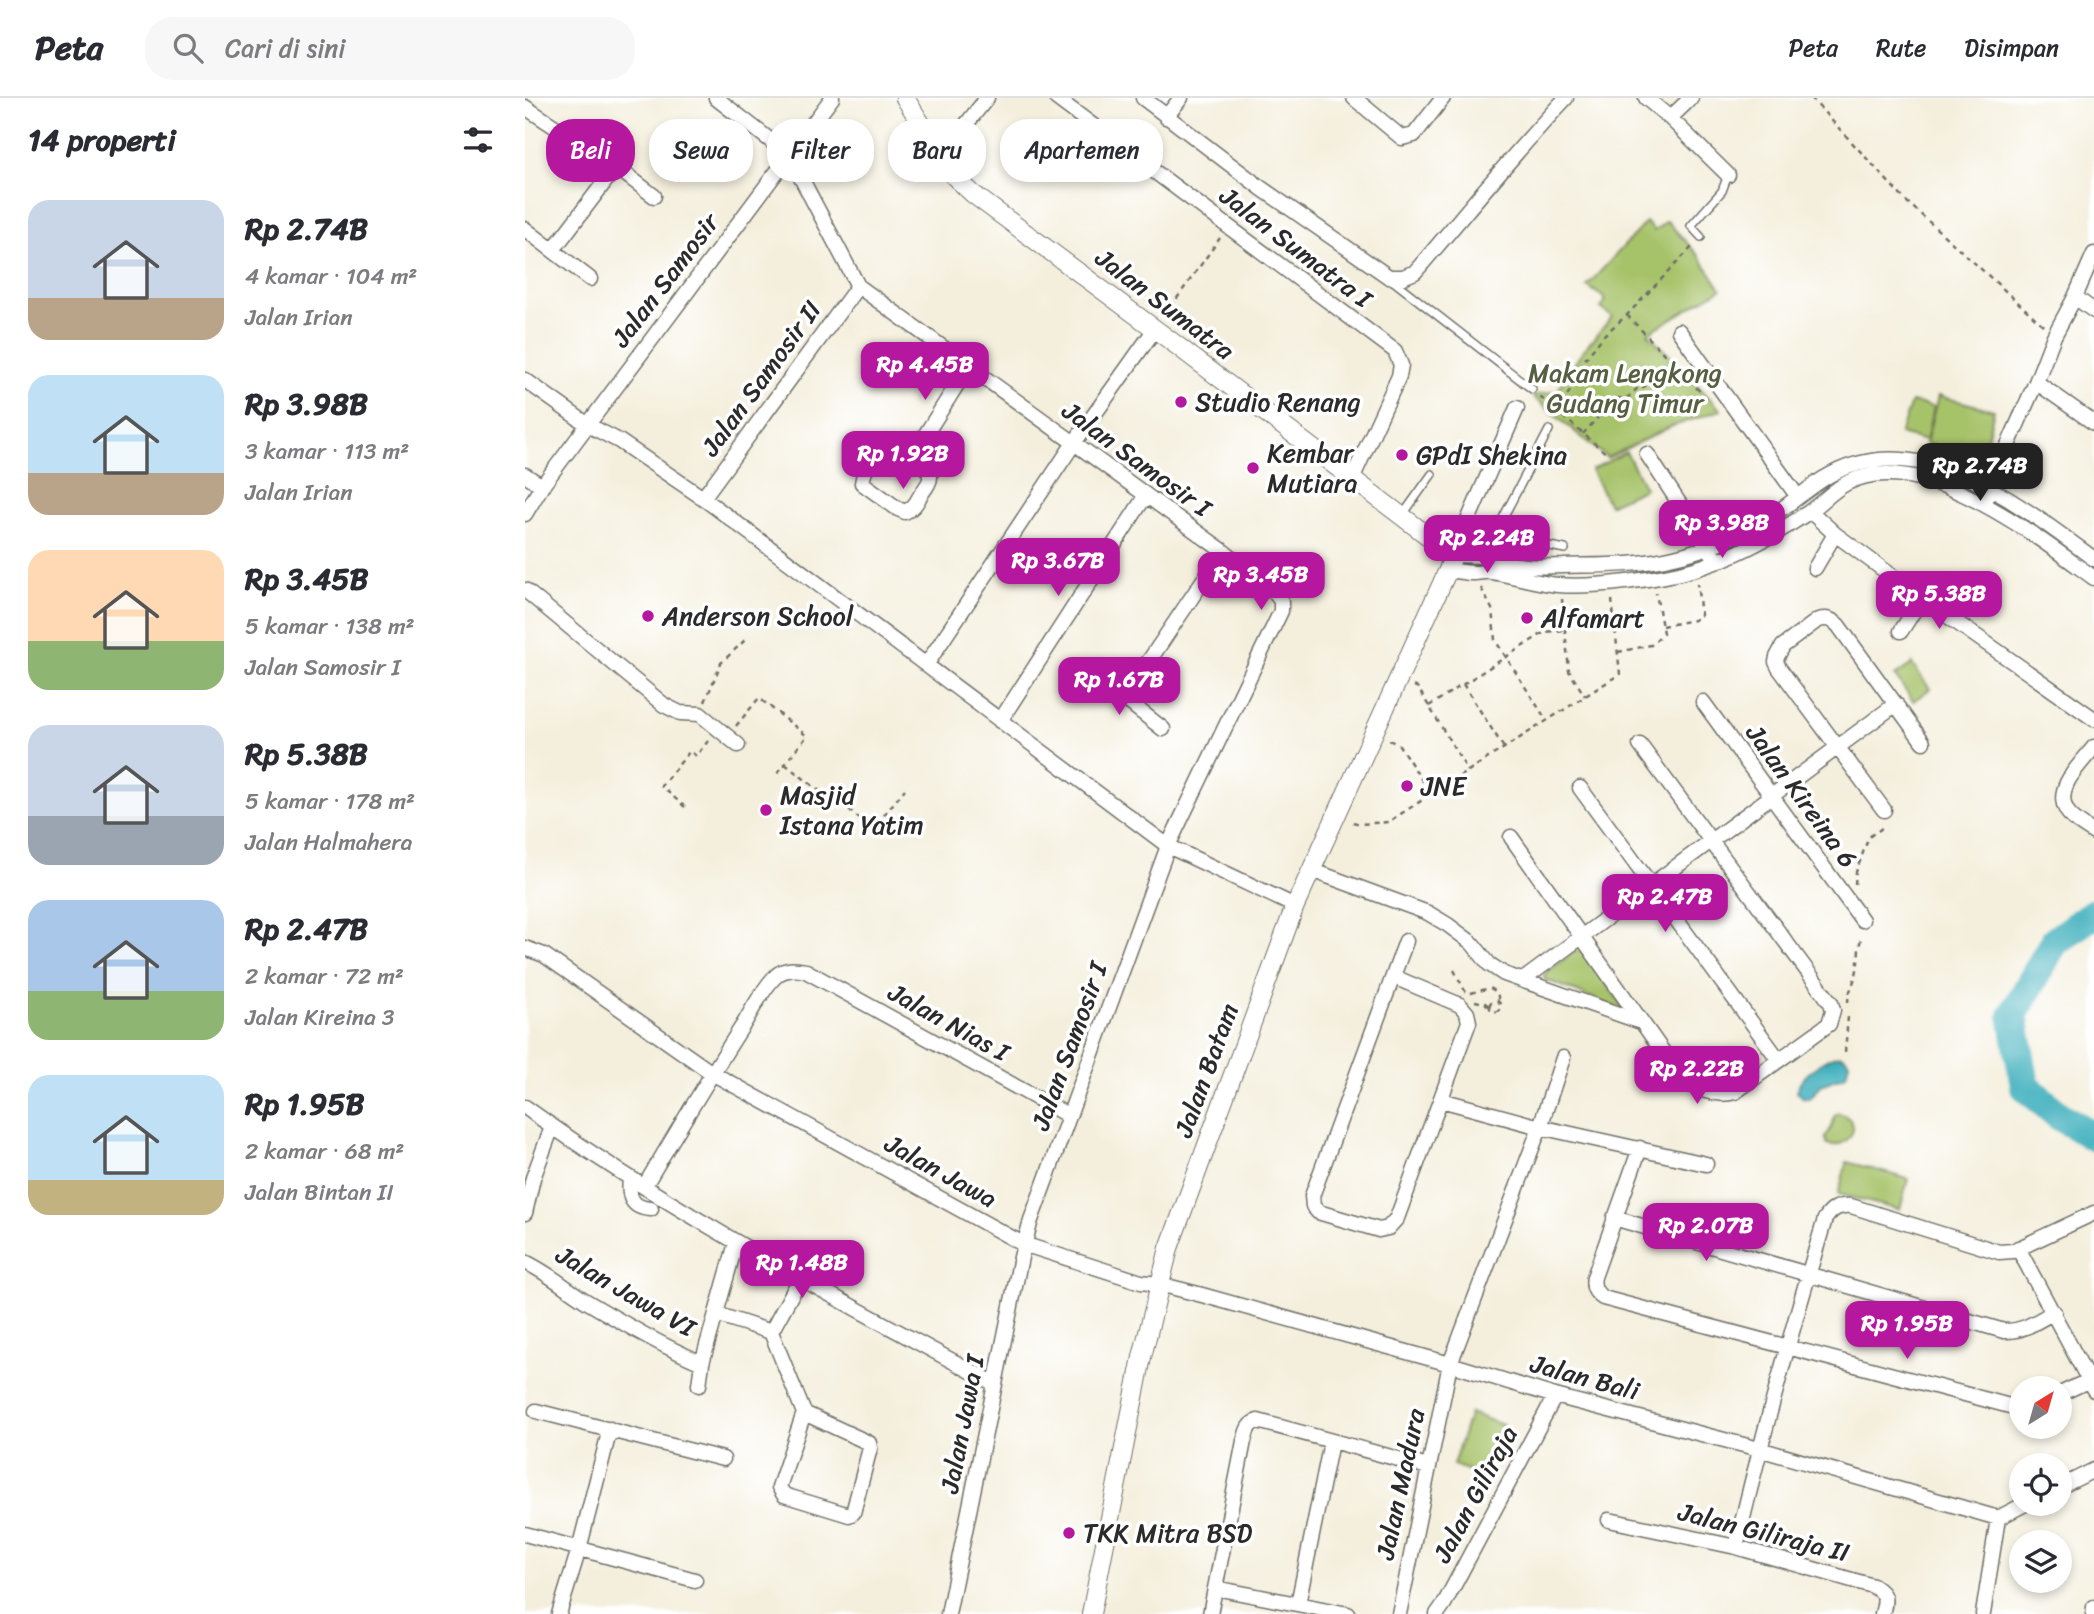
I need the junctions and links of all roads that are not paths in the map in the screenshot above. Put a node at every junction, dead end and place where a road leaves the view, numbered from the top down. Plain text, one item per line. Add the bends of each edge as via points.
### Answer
1 (716, 98) edge
2 (832, 98) edge
3 (905, 98) edge
4 (987, 98) edge
5 (1056, 98) edge
6 (1143, 98) edge
7 (1181, 98) edge
8 (1353, 98) edge
9 (1443, 98) edge
10 (1566, 98) edge
11 (1646, 98) edge
12 (1691, 98) edge
13 (525, 107) edge
14 (1166, 117) junction
15 (1670, 118) junction
16 (816, 119) edge
17 (918, 119) edge
18 (970, 119) edge
19 (546, 121) edge
20 (767, 138) edge
21 (1728, 174) joint
22 (605, 182) edge
23 (635, 182) edge
24 (769, 182) edge
25 (803, 182) edge
26 (960, 182) edge
27 (654, 196) dead end
28 (525, 229) edge
29 (1701, 237) road end
30 (553, 250) junction
31 (2094, 254) edge
32 (1389, 277) junction
33 (590, 279) dead end
34 (858, 286) junction
35 (2075, 298) junction
36 (2094, 311) edge
37 (1155, 329) junction
38 (1679, 331) dead end
39 (968, 367) junction
40 (525, 380) edge
41 (2036, 382) junction
42 (1532, 389) road end
43 (1517, 408) dead end
44 (2094, 423) edge
45 (588, 425) junction
46 (1549, 430) dead end
47 (1073, 443) junction
48 (1647, 454) dead end
49 (912, 456) junction
50 (1859, 470) junction
51 (1432, 474) dead end
52 (525, 475) edge
53 (1352, 478) junction
54 (542, 486) junction
55 (1991, 488) junction
56 (1146, 495) junction
57 (1798, 497) junction
58 (703, 499) junction
59 (1985, 505) junction
60 (1810, 511) junction
61 (525, 514) edge
62 (1402, 516) junction
63 (1835, 534) junction
64 (1494, 535) junction
65 (1709, 547) junction
66 (1565, 549) dead end
67 (1223, 551) junction
68 (1483, 556) junction
69 (1672, 558) junction
70 (2094, 559) edge
71 (1717, 561) junction
72 (1451, 562) junction
73 (1815, 568) dead end
74 (1676, 573) junction
75 (2094, 578) edge
76 (525, 590) edge
77 (1922, 598) junction
78 (1901, 631) dead end
79 (926, 665) junction
80 (1097, 677) dead end
81 (1124, 698) junction
82 (1703, 702) dead end
83 (1896, 704) junction
84 (2094, 719) edge
85 (1000, 721) junction
86 (1163, 729) dead end
87 (728, 737) road end
88 (1923, 742) dead end
89 (1640, 745) dead end
90 (2094, 747) edge
91 (1836, 749) junction
92 (1580, 788) dead end
93 (1772, 795) junction
94 (1884, 810) road end
95 (2094, 832) edge
96 (1511, 837) dead end
97 (1711, 840) junction
98 (1168, 846) junction
99 (1311, 870) junction
100 (1651, 886) junction
101 (1295, 905) junction
102 (1862, 920) road end
103 (1580, 937) junction
104 (1406, 941) dead end
105 (525, 948) edge
106 (1394, 977) junction
107 (1523, 980) junction
108 (1641, 1023) junction
109 (1563, 1058) dead end
110 (1779, 1060) junction
111 (712, 1073) junction
112 (1441, 1100) junction
113 (525, 1107) edge
114 (1069, 1116) junction
115 (552, 1126) junction
116 (1540, 1127) junction
117 (1640, 1148) junction
118 (1706, 1164) dead end
119 (529, 1177) edge
120 (631, 1179) junction
121 (644, 1187) junction
122 (651, 1209) dead end
123 (525, 1213) edge
124 (2093, 1217) edge
125 (1614, 1218) junction
126 (736, 1243) junction
127 (1023, 1244) junction
128 (2018, 1248) junction
129 (525, 1262) edge
130 (1808, 1275) junction
131 (800, 1279) junction
132 (1159, 1284) junction
133 (2054, 1312) junction
134 (716, 1314) junction
135 (771, 1332) junction
136 (1787, 1347) junction
137 (702, 1363) junction
138 (1450, 1364) junction
139 (2092, 1383) edge
140 (995, 1384) junction
141 (699, 1385) dead end
142 (2072, 1390) edge
143 (1555, 1396) junction
144 (2009, 1406) edge
145 (536, 1410) dead end
146 (804, 1413) junction
147 (610, 1429) junction
148 (1331, 1442) junction
149 (1759, 1449) junction
150 (723, 1459) dead end
151 (1428, 1467) junction
152 (2094, 1470) edge
153 (2072, 1481) edge
154 (2009, 1512) edge
155 (1998, 1518) junction
156 (1609, 1520) dead end
157 (525, 1534) edge
158 (1735, 1547) junction
159 (579, 1549) junction
160 (695, 1580) dead end
161 (1215, 1588) junction
162 (1299, 1604) junction
163 (2094, 1607) edge
164 (559, 1614) edge
165 (948, 1614) edge
166 (1091, 1614) edge
167 (1210, 1614) edge
168 (1348, 1614) edge
169 (1399, 1614) edge
170 (1437, 1614) edge
171 (1882, 1614) edge
172 (1983, 1614) edge
173 (2093, 1614) edge

1 - 20 street
2 - 16 street, Jalan Samosir
3 - 17 street, Jalan Sumatra
4 - 18 street
5 - 53 street, Jalan Sumatra I via 1395,351 1401,365 1399,376
6 - 14 street
7 - 14 street
8 - 9 street via 1402,138 1414,135
10 - 32 street via 1415,272
11 - 15 street
12 - 15 street
13 - 19 street
14 - 32 street
15 - 21 street
21 - 29 lane via 1722,191 1691,226
22 - 30 street
23 - 27 street
24 - 45 street, Jalan Samosir
25 - 34 street, Jalan Samosir I
26 - 37 street, Jalan Sumatra
28 - 30 street
30 - 33 street
31 - 35 street
32 - 42 lane
34 - 39 street, Jalan Samosir I
34 - 58 street, Jalan Samosir II
35 - 36 street
35 - 41 street
37 - 47 street
37 - 53 street, Jalan Sumatra
38 - 57 street
39 - 47 street, Jalan Samosir I
39 - 49 street
40 - 45 street
41 - 44 street
41 - 55 street
43 - 72 street
45 - 54 street, Jalan Samosir
45 - 58 street
46 - 64 lane
47 - 56 street, Jalan Samosir I
47 - 79 street
48 - 65 street
49 - 49 street via 931,475 913,508 898,509 862,483 878,447 893,445
50 - 55 street via 1886,460 1921,462
50 - 57 street via 1822,480
50 - 59 street via 1921,479
50 - 60 street
51 - 62 lane
52 - 54 street
53 - 62 street, Jalan Sumatra
54 - 61 street, Jalan Samosir
55 - 59 street
55 - 70 street
56 - 67 street, Jalan Samosir I
56 - 85 street
57 - 65 street
58 - 79 street
59 - 75 street
60 - 63 street
60 - 71 street
62 - 72 street, Jalan Sumatra
63 - 73 street
63 - 77 street
64 - 66 lane
64 - 68 lane
65 - 69 street
65 - 71 street
67 - 81 street
67 - 98 street, Jalan Samosir I via 1275,593 1281,611
68 - 69 street via 1526,566
68 - 72 street
69 - 74 street
71 - 74 street
72 - 74 street via 1473,573 1560,585
72 - 99 street, Jalan Batam
76 - 87 street via 664,705 680,713 700,714
77 - 78 street
77 - 84 street
79 - 85 street
80 - 81 street
81 - 86 street
82 - 93 street, Jalan Kireina 6
83 - 88 street
83 - 91 street
83 - 91 street via 1831,620 1818,620 1783,646 1777,657 1779,668
85 - 98 street
89 - 97 street
90 - 95 street via 2064,786 2062,797 2074,819
91 - 93 street
91 - 94 street
92 - 100 street
93 - 97 street
93 - 102 street, Jalan Kireina 6
96 - 103 street
97 - 100 street
97 - 110 street via 1831,1003 1829,1024
98 - 101 street
98 - 114 street, Jalan Samosir I
99 - 101 street, Jalan Batam
99 - 107 street via 1428,914 1472,943 1489,964
100 - 103 street
100 - 110 street
101 - 132 street, Jalan Batam
103 - 107 street
103 - 108 street
104 - 106 street
105 - 111 street, Jalan Jawa via 544,956
106 - 112 street via 1460,1005 1467,1013 1469,1022
106 - 112 street via 1312,1196 1318,1212 1379,1230 1392,1224
107 - 108 street
108 - 110 street via 1681,1076 1698,1089 1725,1095 1735,1092
109 - 116 street, Jalan Madura
111 - 114 street, Jalan Nias I via 775,976 794,969 806,971
111 - 121 street
111 - 127 street, Jalan Jawa
112 - 116 street
113 - 115 street
114 - 127 street, Jalan Samosir I
115 - 119 street
115 - 120 street
116 - 117 street
116 - 138 street, Jalan Madura
117 - 118 street
117 - 125 street
119 - 123 street
120 - 121 street
120 - 122 street via 633,1202
121 - 126 street
124 - 128 street
125 - 130 street
125 - 136 street via 1594,1277 1598,1295
126 - 131 street
126 - 134 street
127 - 132 street, Jalan Jawa
127 - 140 street, Jalan Jawa I
128 - 130 street via 1999,1252 1842,1205 1825,1219
128 - 133 street
129 - 137 street, Jalan Jawa VI
130 - 133 street via 2004,1331 2014,1332
130 - 136 street
131 - 135 street
131 - 140 street
132 - 138 street, Jalan Bali
132 - 166 street, Jalan Batam
133 - 139 street
134 - 135 street
134 - 137 street
135 - 146 street
136 - 144 street
136 - 149 street
137 - 141 street
138 - 143 street, Jalan Bali
138 - 151 street, Jalan Madura
139 - 142 street
140 - 165 street, Jalan Jawa I
143 - 149 street, Jalan Bali
143 - 170 street, Jalan Giliraja
145 - 147 street
146 - 146 street via 869,1443 849,1515 781,1492
147 - 150 street
147 - 159 street
148 - 151 street
148 - 161 street via 1258,1421 1248,1427
148 - 162 street
149 - 155 street, Jalan Bali
149 - 158 street
151 - 169 street, Jalan Madura
152 - 153 street
154 - 155 street
155 - 172 street
156 - 158 street, Jalan Giliraja II
157 - 159 street
158 - 171 street, Jalan Giliraja II via 1873,1586 1886,1600
159 - 160 street
159 - 164 street
161 - 162 street
161 - 167 street
162 - 168 street
163 - 173 street

